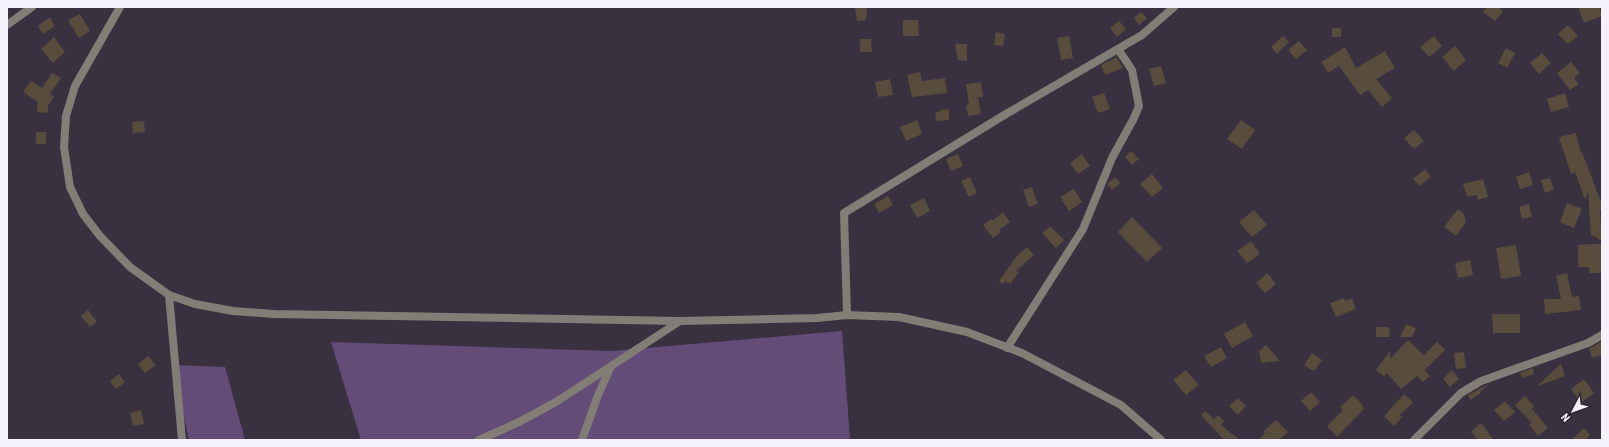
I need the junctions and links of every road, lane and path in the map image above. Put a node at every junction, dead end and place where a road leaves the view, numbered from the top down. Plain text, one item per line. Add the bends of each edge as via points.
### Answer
1 (32, 7) edge
2 (120, 7) edge
3 (1174, 7) edge
4 (7, 25) edge
5 (1118, 49) junction
6 (169, 294) junction
7 (847, 315) junction
8 (680, 321) junction
9 (1602, 335) edge
10 (1007, 348) junction
11 (611, 367) junction
12 (182, 440) edge
13 (479, 440) edge
14 (582, 440) edge
15 (1161, 440) edge
16 (1414, 440) edge

1 - 4 street
2 - 6 street via 75,86 66,116 64,147 70,187 83,214 100,236 130,267
3 - 5 street via 1142,35
5 - 7 street via 844,213
5 - 10 street via 1132,70 1139,106 1112,158 1083,229
6 - 8 street via 195,304 233,311 274,314
6 - 12 street
7 - 8 street
7 - 10 street via 899,317 932,323 967,332
8 - 11 street
9 - 16 street via 1588,343 1481,381 1461,393
10 - 15 street via 1022,353 1121,405
11 - 13 street via 556,402
11 - 14 street

